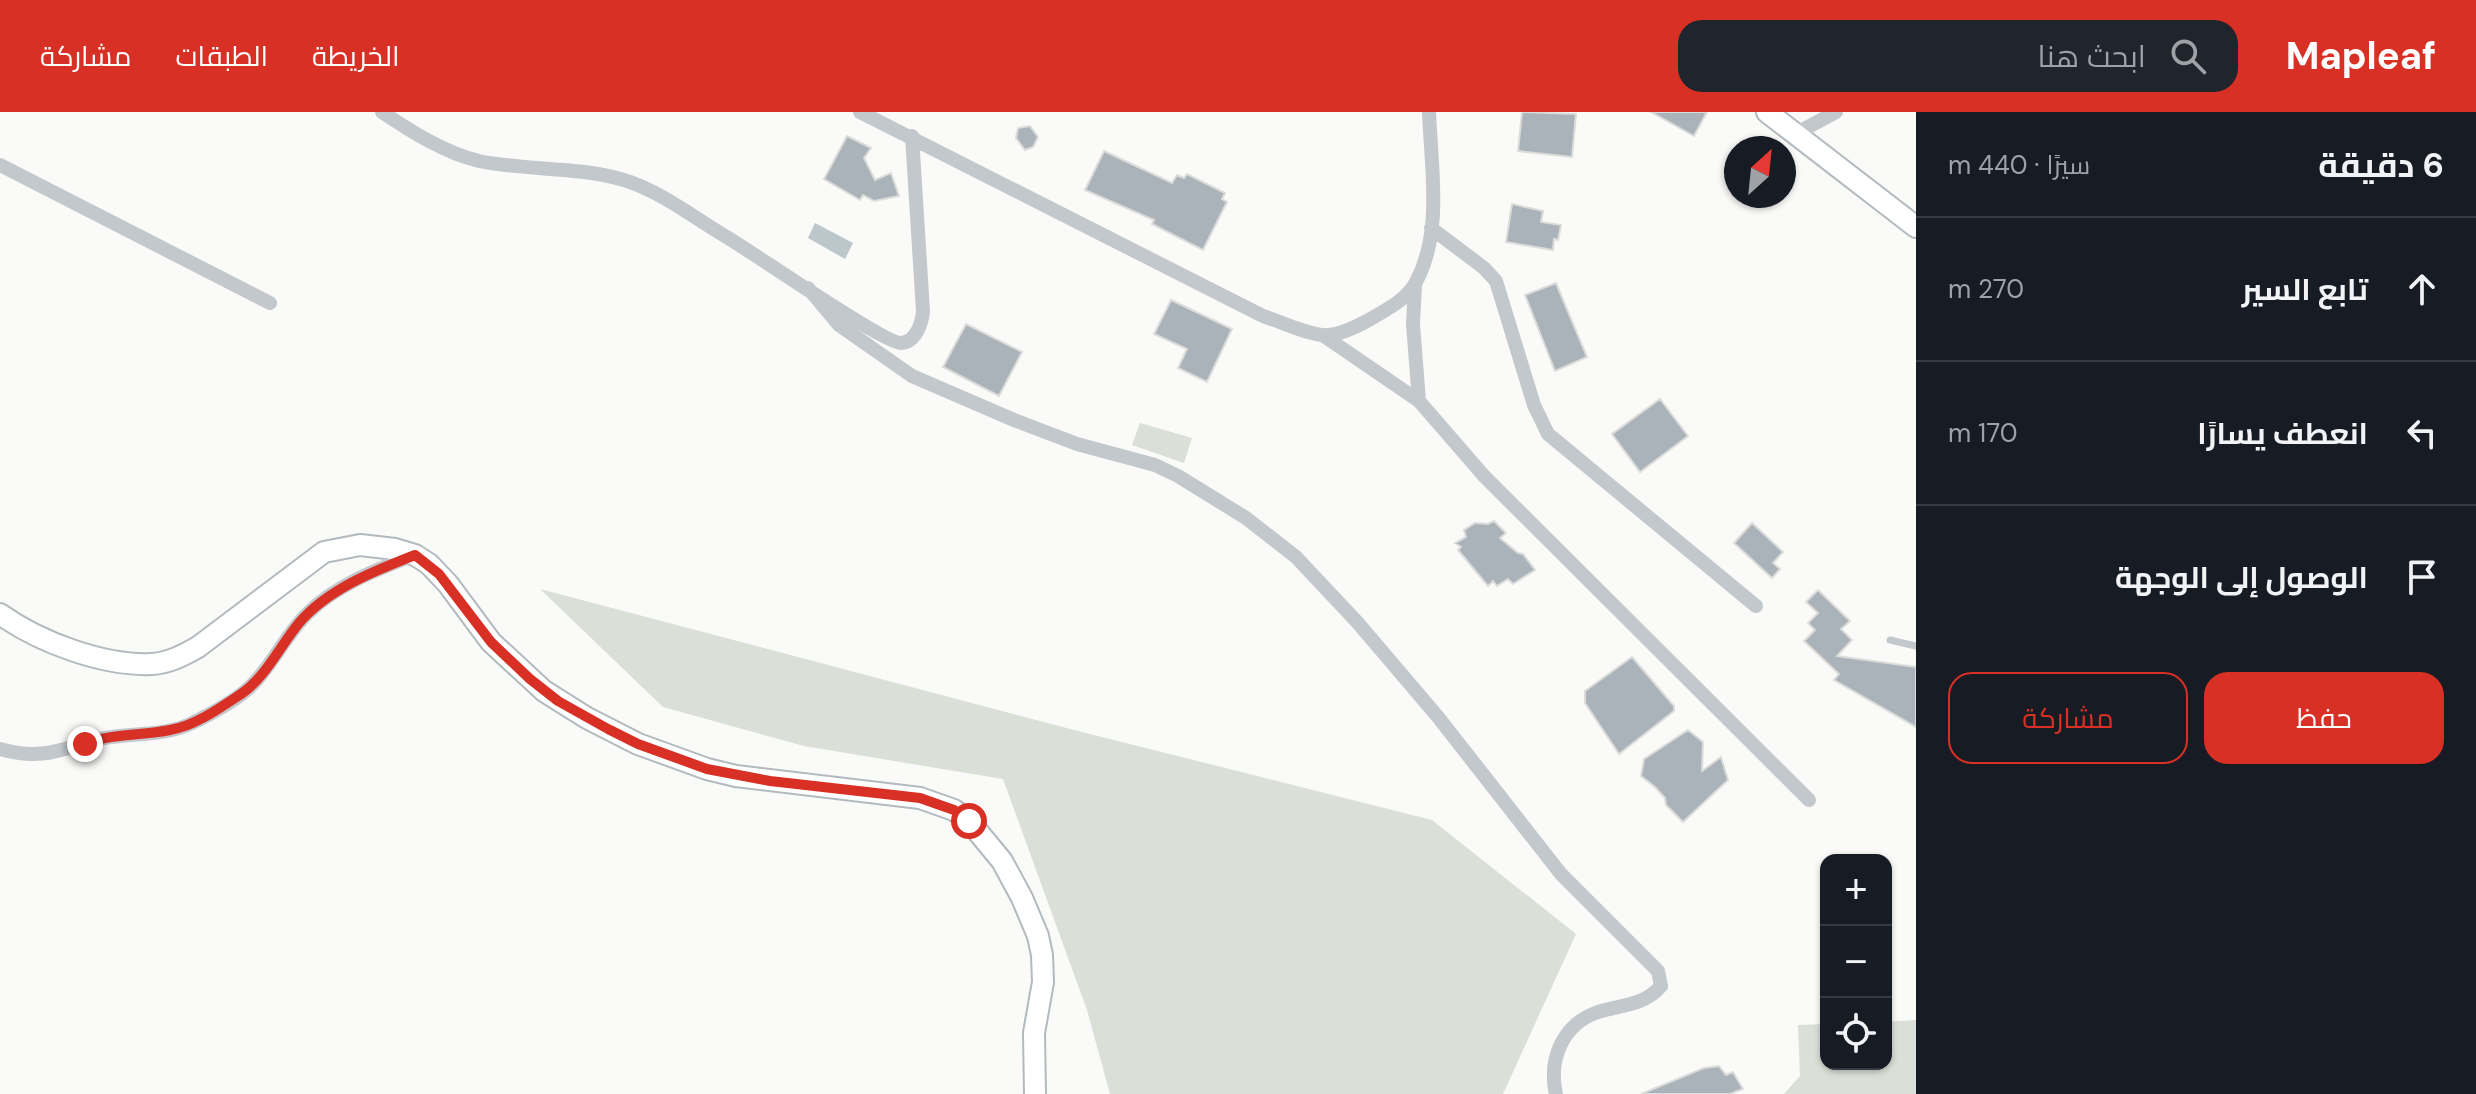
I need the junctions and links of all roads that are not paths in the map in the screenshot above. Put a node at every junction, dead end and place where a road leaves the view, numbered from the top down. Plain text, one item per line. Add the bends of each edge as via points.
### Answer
1 (382, 112) edge
2 (860, 112) edge
3 (1429, 112) edge
4 (1767, 112) edge
5 (1836, 112) edge
6 (1795, 134) junction
7 (912, 136) junction
8 (0, 165) edge
9 (1916, 227) edge
10 (1431, 228) junction
11 (1415, 284) junction
12 (808, 288) junction
13 (270, 303) dead end
14 (1324, 336) junction
15 (1419, 401) junction
16 (415, 555) junction
17 (1756, 606) dead end
18 (0, 614) edge
19 (1890, 640) dead end
20 (1916, 646) edge
21 (0, 749) edge
22 (1809, 800) dead end
23 (1035, 1094) edge
24 (1556, 1094) edge

1 - 12 street via 473,159 630,182
2 - 7 street
3 - 10 street
4 - 6 street
5 - 6 street
6 - 9 street
7 - 12 street via 923,302 916,332 905,343 893,342
7 - 14 street via 1263,316
8 - 13 street
10 - 11 street
10 - 17 street via 1496,281 1548,434
11 - 14 street via 1375,316
11 - 15 street
12 - 24 street via 839,325 931,385 1077,444 1155,465 1246,518 1296,557 1438,717 1561,874 1658,971 1661,986 1651,998 1595,1013 1558,1045
14 - 15 street
15 - 22 street via 1484,476
16 - 18 street via 360,545 324,552 198,647 151,664 59,647
16 - 21 street via 320,603 251,686 187,725 119,735 47,755
16 - 23 street via 439,574 491,642 530,679 558,701 638,744 707,769 920,798 969,821 1013,878 1038,936 1043,982 1034,1033
19 - 20 lane

